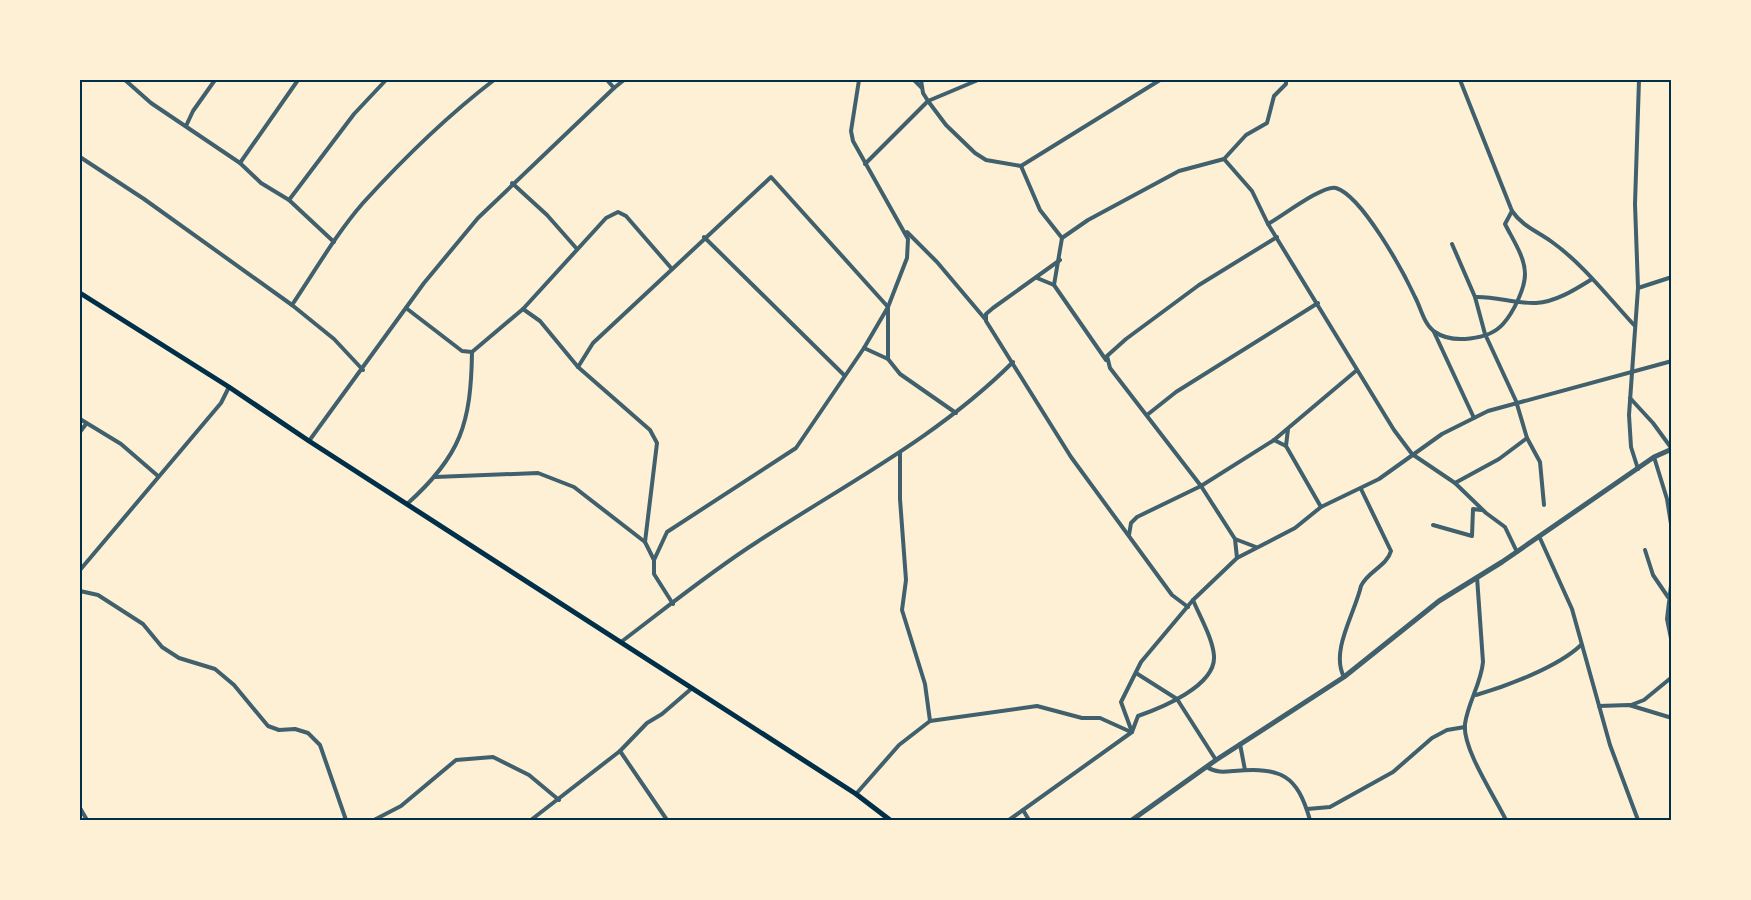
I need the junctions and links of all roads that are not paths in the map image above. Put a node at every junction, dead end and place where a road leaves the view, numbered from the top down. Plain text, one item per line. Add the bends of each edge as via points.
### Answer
1 (125, 80) edge
2 (215, 80) edge
3 (298, 80) edge
4 (386, 80) edge
5 (494, 80) edge
6 (607, 80) edge
7 (624, 80) edge
8 (859, 80) edge
9 (914, 80) edge
10 (921, 80) edge
11 (978, 80) edge
12 (1160, 80) edge
13 (1286, 80) edge
14 (1460, 80) edge
15 (1639, 80) edge
16 (922, 87) junction
17 (614, 88) junction
18 (928, 100) junction
19 (186, 126) junction
20 (80, 157) edge
21 (1224, 159) junction
22 (240, 163) junction
23 (865, 164) junction
24 (1021, 166) junction
25 (512, 183) junction
26 (288, 200) junction
27 (1512, 211) junction
28 (1268, 224) junction
29 (905, 230) junction
30 (704, 237) junction
31 (1277, 237) junction
32 (1062, 238) junction
33 (333, 242) junction
34 (1452, 244) dead end
35 (577, 249) junction
36 (1059, 260) junction
37 (672, 270) junction
38 (1671, 277) edge
39 (1037, 278) junction
40 (1592, 279) junction
41 (1054, 285) junction
42 (1638, 288) junction
43 (80, 293) edge
44 (1474, 297) junction
45 (1517, 300) junction
46 (1318, 303) junction
47 (292, 305) junction
48 (888, 307) junction
49 (406, 308) junction
50 (523, 309) junction
51 (986, 321) junction
52 (1635, 326) junction
53 (1433, 332) junction
54 (1485, 334) junction
55 (864, 348) junction
56 (471, 352) junction
57 (888, 359) junction
58 (1107, 361) junction
59 (1671, 361) edge
60 (1012, 362) junction
61 (578, 367) junction
62 (363, 370) junction
63 (1357, 370) junction
64 (1630, 373) junction
65 (844, 375) junction
66 (229, 387) junction
67 (1630, 398) junction
68 (1516, 401) junction
69 (956, 413) junction
70 (1147, 415) junction
71 (1474, 418) junction
72 (80, 419) edge
73 (86, 424) junction
74 (1288, 428) junction
75 (80, 432) edge
76 (1527, 438) junction
77 (1274, 440) junction
78 (309, 441) junction
79 (1286, 446) junction
80 (1671, 449) edge
81 (900, 453) junction
82 (1412, 454) junction
83 (1654, 457) junction
84 (1638, 468) junction
85 (159, 476) junction
86 (435, 477) junction
87 (1455, 483) junction
88 (1201, 486) junction
89 (1361, 489) junction
90 (406, 504) junction
91 (1544, 505) dead end
92 (1321, 507) junction
93 (1483, 510) junction
94 (1433, 525) dead end
95 (1671, 530) edge
96 (1129, 535) junction
97 (1539, 536) junction
98 (1235, 539) junction
99 (645, 542) junction
100 (1256, 547) junction
101 (1645, 550) dead end
102 (1517, 552) junction
103 (1237, 558) junction
104 (654, 560) junction
105 (80, 570) edge
106 (1477, 577) junction
107 (1671, 577) edge
108 (80, 591) edge
109 (1668, 597) junction
110 (1193, 600) junction
111 (673, 604) junction
112 (1188, 607) junction
113 (1670, 627) edge
114 (621, 643) junction
115 (1671, 643) edge
116 (1581, 645) junction
117 (1136, 673) junction
118 (1344, 677) junction
119 (1671, 677) edge
120 (691, 689) junction
121 (1476, 695) junction
122 (1178, 699) junction
123 (1629, 705) junction
124 (1599, 706) junction
125 (1671, 718) edge
126 (930, 721) junction
127 (1465, 727) junction
128 (1132, 732) junction
129 (1240, 744) junction
130 (620, 751) junction
131 (1216, 760) junction
132 (1207, 767) junction
133 (1245, 770) junction
134 (856, 794) junction
135 (559, 800) junction
136 (80, 808) edge
137 (1307, 809) junction
138 (1023, 810) junction
139 (87, 820) edge
140 (346, 820) edge
141 (374, 820) edge
142 (531, 820) edge
143 (667, 820) edge
144 (890, 820) edge
145 (1009, 820) edge
146 (1029, 820) edge
147 (1132, 820) edge
148 (1310, 820) edge
149 (1506, 820) edge
150 (1638, 820) edge

1 - 19 street
2 - 19 street
3 - 22 street
4 - 26 street via 354,114
5 - 33 street via 459,107 400,166
6 - 17 street
7 - 17 street
8 - 23 street via 851,131
9 - 16 street
10 - 16 street
11 - 18 street
12 - 24 street
13 - 21 street via 1274,96 1267,123 1246,135
14 - 27 street
15 - 42 street via 1635,204
16 - 18 street
17 - 25 street
18 - 23 street
18 - 24 street via 946,125 975,153 986,160
19 - 22 street
20 - 47 street
21 - 28 street via 1252,191
21 - 32 street via 1179,171
22 - 26 street via 261,183
23 - 29 street
24 - 32 street via 1040,210
25 - 35 street
25 - 49 street via 478,218
26 - 33 street
27 - 40 street via 1525,227 1552,242
27 - 45 street via 1505,224 1524,262 1525,277
28 - 31 street
28 - 53 street via 1326,188 1338,189 1369,218
29 - 48 street via 907,258
29 - 51 street
30 - 37 street
30 - 48 street via 771,177
30 - 65 street
31 - 46 street via 1309,295
31 - 58 street via 1199,285 1110,351
32 - 36 street
33 - 47 street
34 - 44 street
35 - 37 street via 606,218 618,212 626,216
35 - 50 street
36 - 39 street
36 - 41 street
37 - 61 street via 593,343
38 - 42 street
39 - 41 street
39 - 51 street via 993,308 986,314
40 - 45 street via 1559,297 1536,303
40 - 52 street
41 - 58 street
42 - 52 street
43 - 66 main road
44 - 45 street
44 - 54 street
45 - 54 street via 1503,324
46 - 63 street
46 - 70 street via 1176,392
47 - 62 street via 334,339
48 - 55 street
48 - 57 street
49 - 56 street via 462,351
49 - 62 street
50 - 56 street
50 - 61 street via 540,321
51 - 60 street
52 - 64 street
53 - 54 street via 1457,340
53 - 71 street
54 - 68 street
55 - 57 street
55 - 65 street
56 - 86 street via 471,381 462,431 449,460
57 - 69 street via 900,374
58 - 70 street
59 - 64 street
60 - 69 street
60 - 96 street via 1071,457
61 - 99 street via 650,430 657,443
62 - 78 street
63 - 74 street
63 - 82 street
64 - 67 street
64 - 68 street
65 - 104 street via 796,448 667,532
66 - 78 main road
66 - 85 street via 221,403
67 - 80 street
67 - 84 street via 1631,447
68 - 71 street
68 - 76 street
69 - 81 street
70 - 88 street
71 - 82 street
72 - 73 street
73 - 75 street
73 - 85 street via 121,444
74 - 77 street
74 - 79 street
76 - 87 street
76 - 91 street via 1540,462
77 - 79 street
77 - 88 street
78 - 90 main road
79 - 92 street
80 - 83 street
81 - 111 street via 758,541
81 - 126 street via 906,580 902,610 925,684
82 - 87 street
82 - 89 street
83 - 84 street
83 - 95 street via 1667,499
84 - 97 street
85 - 105 street
86 - 90 street
86 - 99 street via 538,473 574,487
87 - 93 street
88 - 96 street via 1137,517 1131,523
88 - 98 street
89 - 92 street
89 - 118 street via 1391,551 1361,586 1341,647 1338,664
90 - 114 main road
92 - 100 street via 1295,528
93 - 94 street via 1473,509 1472,536
93 - 102 street via 1505,527
96 - 112 street via 1172,594
97 - 102 street
97 - 116 street via 1572,609
98 - 100 street
98 - 103 street
99 - 104 street
100 - 103 street
101 - 109 street via 1653,575
102 - 106 street
103 - 110 street
104 - 111 street via 654,574
106 - 118 street via 1415,618
106 - 121 street via 1483,662
107 - 109 street
108 - 140 street via 98,595 143,624 162,647 179,658 215,669 234,685 268,726 308,733 320,745
109 - 113 street
110 - 112 street
110 - 122 street via 1215,658 1210,673
111 - 114 street
112 - 117 street
113 - 115 street
114 - 120 main road
116 - 121 street via 1570,655
116 - 124 street
117 - 122 street
117 - 128 street via 1121,702
118 - 129 street
119 - 123 street via 1644,700
120 - 130 street via 647,723
120 - 134 main road
121 - 127 street
122 - 128 street via 1138,716
122 - 131 street
123 - 124 street
123 - 125 street
124 - 150 street
126 - 128 street via 1037,706 1082,718 1100,718
126 - 134 street via 899,745
127 - 137 street via 1432,738 1393,772 1330,807
127 - 149 street via 1465,738
128 - 138 street
129 - 131 street
129 - 133 street
130 - 135 street
130 - 143 street
131 - 132 street
132 - 133 street via 1215,772
132 - 147 street
133 - 137 street via 1263,770 1290,780 1298,787
134 - 144 main road
135 - 141 street via 529,775 493,757 456,760 400,806
135 - 142 street
136 - 139 street
137 - 148 street
138 - 145 street
138 - 146 street

